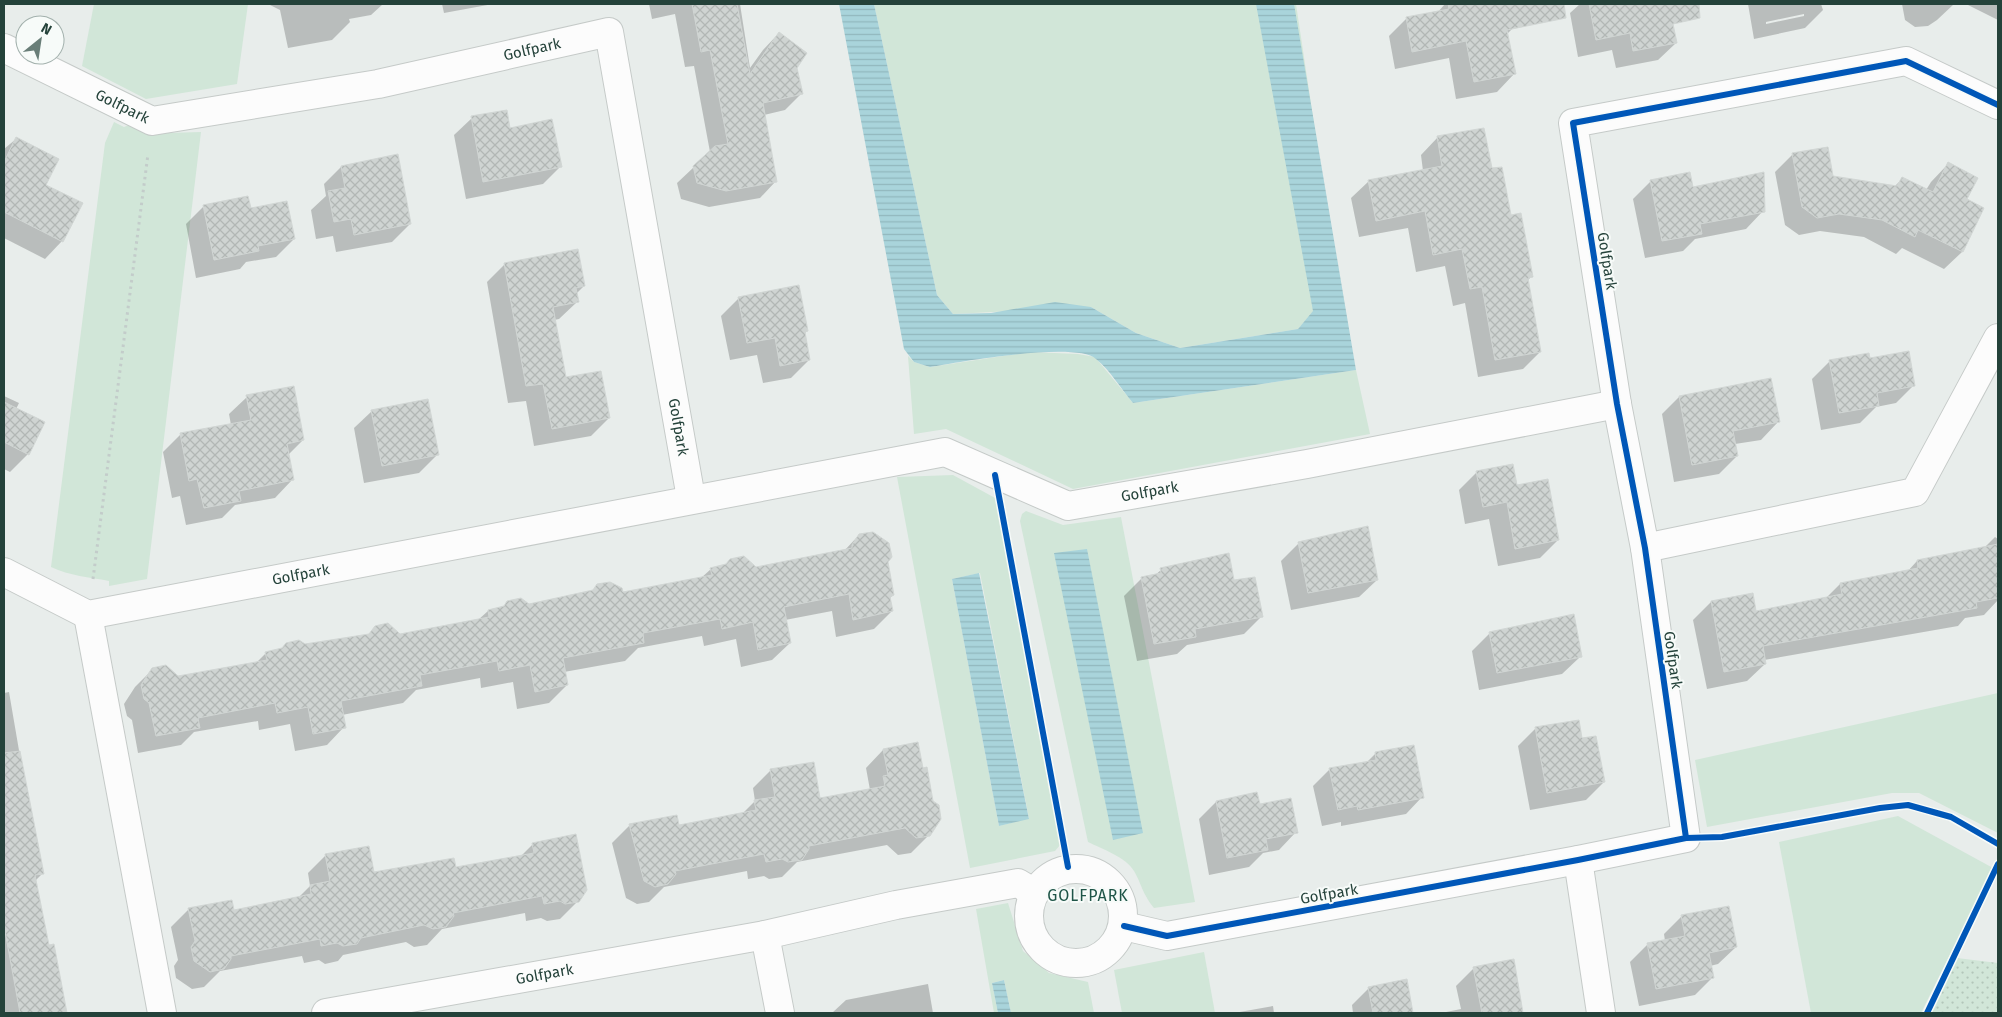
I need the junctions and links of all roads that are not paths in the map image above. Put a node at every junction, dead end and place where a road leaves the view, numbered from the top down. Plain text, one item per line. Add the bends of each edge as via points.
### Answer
1 (4, 48) edge
2 (1998, 105) edge
3 (1998, 338) edge
4 (1617, 404) junction
5 (691, 498) junction
6 (1645, 548) junction
7 (4, 572) edge
8 (88, 614) junction
9 (1578, 860) junction
10 (1034, 892) junction
11 (1124, 926) junction
12 (765, 935) junction
13 (162, 1013) edge
14 (326, 1013) edge
15 (780, 1013) edge
16 (1602, 1013) edge

1 - 5 street, Golfpark via 152,121 378,84 609,32
2 - 4 street, Golfpark via 1906,60 1573,123
3 - 6 street via 1914,492
4 - 5 street, Golfpark via 1068,506 945,452
4 - 6 street, Golfpark
5 - 8 street, Golfpark
6 - 9 street, Golfpark via 1686,838
7 - 8 street
8 - 13 street
9 - 11 street, Golfpark via 1167,936
9 - 16 street
10 - 11 street via 1047,876 1068,868 1099,873 1120,896
10 - 11 street via 1027,920 1038,945 1060,962 1088,963 1104,956 1116,943
10 - 12 street, Golfpark via 1018,883 896,905
12 - 14 street, Golfpark
12 - 15 street

